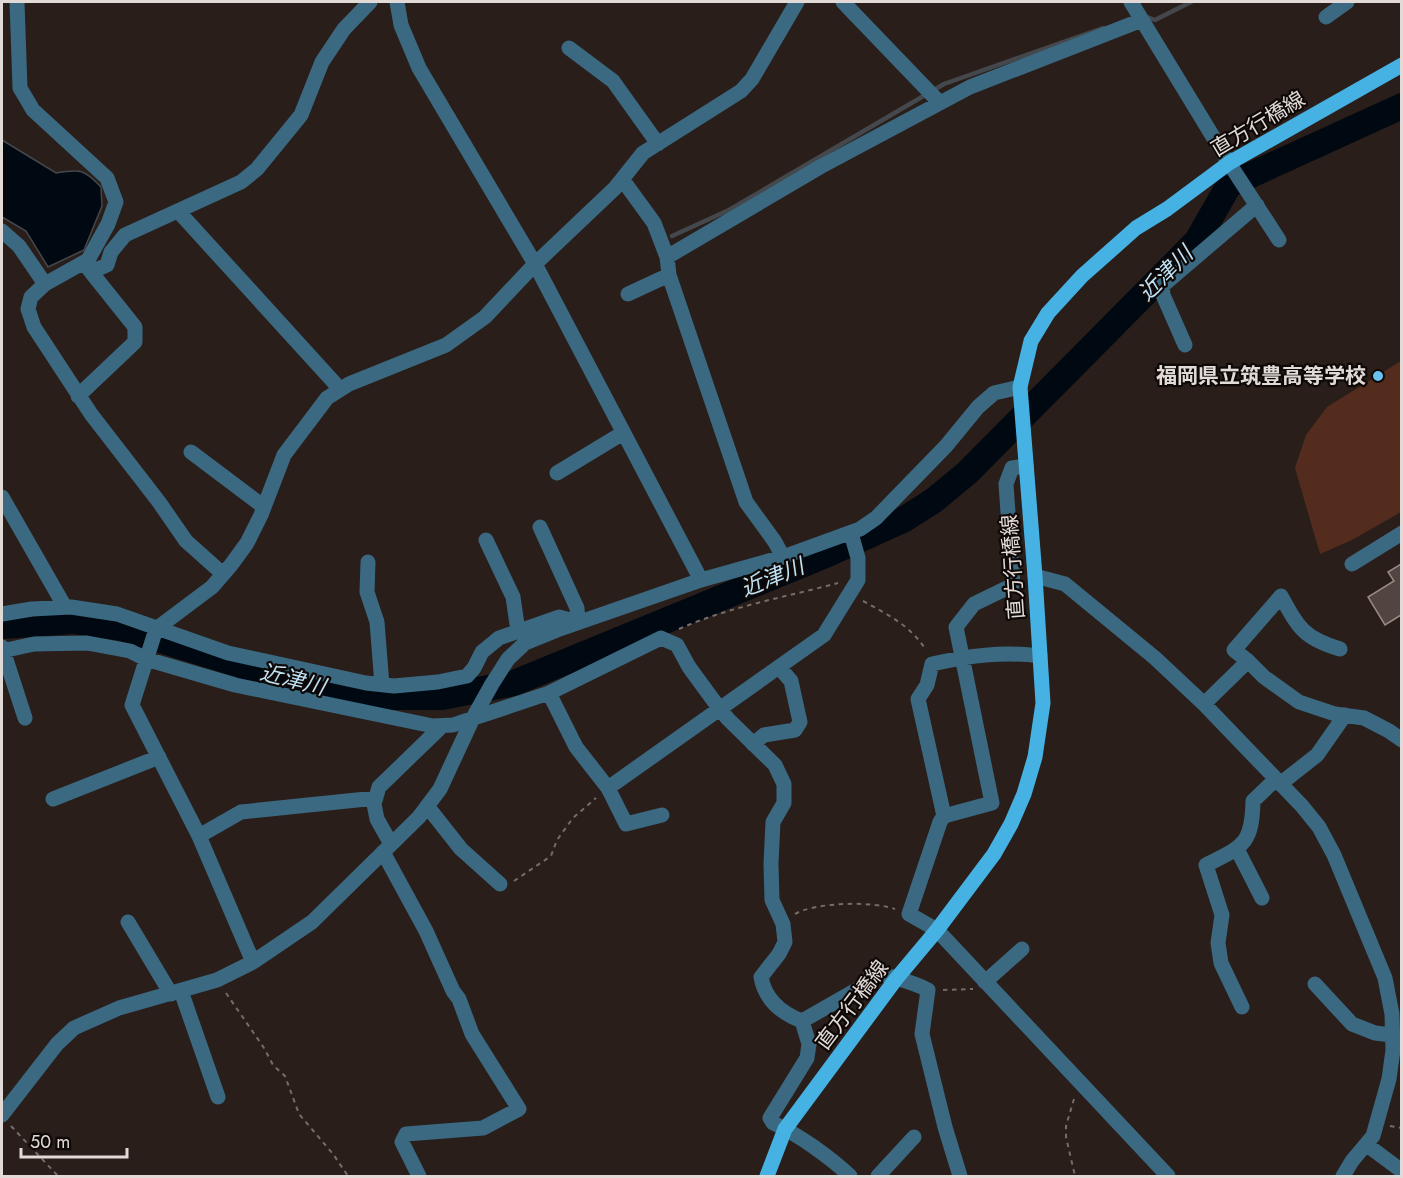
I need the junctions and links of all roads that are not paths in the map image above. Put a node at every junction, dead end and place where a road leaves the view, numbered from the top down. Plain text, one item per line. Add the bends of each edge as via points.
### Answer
1 (17, 2) edge
2 (370, 2) edge
3 (397, 2) edge
4 (798, 2) edge
5 (843, 2) edge
6 (1131, 2) edge
7 (1347, 2) edge
8 (1326, 16) dead end
9 (1142, 20) junction
10 (569, 48) dead end
11 (1401, 65) edge
12 (940, 103) junction
13 (658, 144) junction
14 (1229, 163) junction
15 (622, 179) junction
16 (1257, 205) junction
17 (178, 211) junction
18 (2, 231) edge
19 (1279, 240) dead end
20 (666, 257) junction
21 (535, 264) junction
22 (88, 267) junction
23 (669, 275) junction
24 (45, 284) junction
25 (628, 294) dead end
26 (1185, 345) dead end
27 (1020, 387) junction
28 (340, 389) junction
29 (78, 396) junction
30 (623, 433) junction
31 (191, 452) dead end
32 (1026, 466) junction
33 (557, 473) dead end
34 (2, 497) edge
35 (264, 507) junction
36 (540, 526) dead end
37 (851, 533) junction
38 (1401, 533) edge
39 (486, 540) dead end
40 (783, 558) junction
41 (368, 562) dead end
42 (1352, 564) dead end
43 (223, 574) junction
44 (1035, 576) junction
45 (701, 580) junction
46 (65, 607) junction
47 (2, 614) edge
48 (578, 622) junction
49 (156, 629) junction
50 (518, 631) junction
51 (2, 649) edge
52 (1340, 649) dead end
53 (148, 654) junction
54 (1040, 656) junction
55 (963, 657) junction
56 (1248, 661) junction
57 (779, 667) junction
58 (382, 685) junction
59 (549, 693) junction
60 (1204, 704) junction
61 (719, 708) junction
62 (1345, 715) junction
63 (25, 717) dead end
64 (473, 718) junction
65 (442, 726) junction
66 (1401, 740) edge
67 (753, 744) junction
68 (159, 757) junction
69 (1278, 781) junction
70 (608, 788) junction
71 (376, 798) junction
72 (53, 799) dead end
73 (427, 806) junction
74 (662, 815) dead end
75 (944, 816) junction
76 (199, 836) junction
77 (387, 848) junction
78 (1236, 849) junction
79 (501, 884) road end
80 (1262, 898) dead end
81 (128, 922) dead end
82 (937, 930) junction
83 (1022, 949) dead end
84 (253, 962) junction
85 (896, 980) junction
86 (1315, 984) dead end
87 (988, 985) junction
88 (176, 992) junction
89 (1242, 1007) dead end
90 (802, 1021) junction
91 (1392, 1035) junction
92 (1395, 1080) edge
93 (218, 1097) dead end
94 (5, 1119) edge
95 (785, 1129) junction
96 (914, 1137) dead end
97 (1367, 1145) junction
98 (1401, 1171) edge
99 (418, 1176) edge
100 (767, 1176) edge
101 (850, 1176) edge
102 (878, 1176) edge
103 (960, 1176) edge
104 (1168, 1176) edge
105 (1343, 1176) edge

1 - 22 street via 21,88 33,110 107,178 116,202
2 - 17 street via 344,28 322,62 301,115 257,169 241,182
3 - 21 street via 401,25 419,68
4 - 13 street via 752,80
5 - 12 street
6 - 9 street
7 - 8 street
9 - 12 street via 970,87
9 - 14 street
10 - 13 street via 613,81
11 - 14 main road, 直方行橋線
12 - 20 street via 820,166
13 - 15 street via 642,153
14 - 16 street
14 - 27 main road, 直方行橋線 via 1137,228 1082,276 1048,313 1031,341
15 - 20 street via 654,223
15 - 21 street
16 - 19 street
16 - 26 street via 1162,286
17 - 22 street via 125,235 111,252 107,265
17 - 28 street
18 - 24 street via 20,246
20 - 23 street
21 - 28 street via 485,317 446,345
21 - 30 street
22 - 24 street
22 - 29 street via 135,327 135,342
23 - 25 street
23 - 40 street via 746,502
24 - 29 street via 31,297 28,309 34,327
27 - 32 main road, 直方行橋線
27 - 37 street via 994,393 876,518
28 - 35 street via 327,398 284,455
29 - 43 street via 186,541
30 - 33 street
30 - 45 street
31 - 35 street
32 - 44 main road, 直方行橋線
32 - 55 street via 1012,468 1006,484 1013,585 975,604 956,627
34 - 46 street
35 - 43 street via 247,543
36 - 48 street via 577,608
37 - 40 street
37 - 57 street via 858,558 858,580 824,635
38 - 42 street
39 - 50 street via 513,597
40 - 45 street
41 - 58 street via 367,592 377,622
43 - 49 street via 213,587
44 - 54 main road, 直方行橋線
44 - 60 street via 1065,584
45 - 48 street
46 - 47 street
46 - 49 street via 117,615
48 - 50 street via 559,618
48 - 64 street via 525,644 508,659
49 - 53 street
49 - 58 street via 228,654
50 - 58 street via 499,638 482,652 466,676
51 - 53 street via 87,643
51 - 63 street
52 - 56 street via 1319,642 1297,625 1281,596 1234,650
53 - 65 street via 235,685
53 - 68 street via 132,705
54 - 55 street via 991,653
54 - 82 main road, 直方行橋線 via 1043,703 1035,757 1023,794 994,854
55 - 75 street via 932,664 927,685 918,699
55 - 75 street via 992,803
56 - 60 street
56 - 62 street via 1299,702
57 - 61 street
57 - 67 street via 791,681 800,722 795,730 764,735
59 - 61 street via 661,638 677,645
59 - 64 street
59 - 70 street via 576,747
60 - 69 street
61 - 67 street
61 - 70 street
62 - 66 street via 1364,718
62 - 69 street via 1317,755
64 - 65 street
64 - 73 street via 440,789
65 - 71 street via 379,787
67 - 90 street via 775,765 784,784 783,803 774,822 771,864 772,900 783,924 785,942 761,977 771,1000 786,1015
68 - 72 street
68 - 76 street
69 - 78 street via 1253,801 1247,840
69 - 91 street via 1319,827 1334,855 1385,978
70 - 74 street via 626,824
71 - 76 street via 241,812
71 - 77 street via 377,819
73 - 77 street
73 - 79 street via 461,849
75 - 82 street via 909,914
76 - 84 street
77 - 84 street via 312,922
77 - 99 street via 472,1034 519,1109 483,1128 406,1134 402,1142
78 - 80 street
78 - 89 street via 1206,865 1222,915 1218,943 1221,963
81 - 88 street
82 - 85 main road, 直方行橋線
82 - 87 street
83 - 87 street
84 - 88 street via 217,980
85 - 90 street via 876,972 858,989
85 - 95 main road, 直方行橋線
85 - 103 street via 928,990 922,1034
86 - 91 street via 1352,1024
87 - 104 street
88 - 93 street
88 - 94 street via 119,1008 75,1028 57,1044
90 - 95 street via 810,1044 807,1058 770,1118
91 - 92 street
92 - 97 street
95 - 100 main road, 直方行橋線
95 - 101 street
96 - 102 street
97 - 98 street
97 - 105 street

